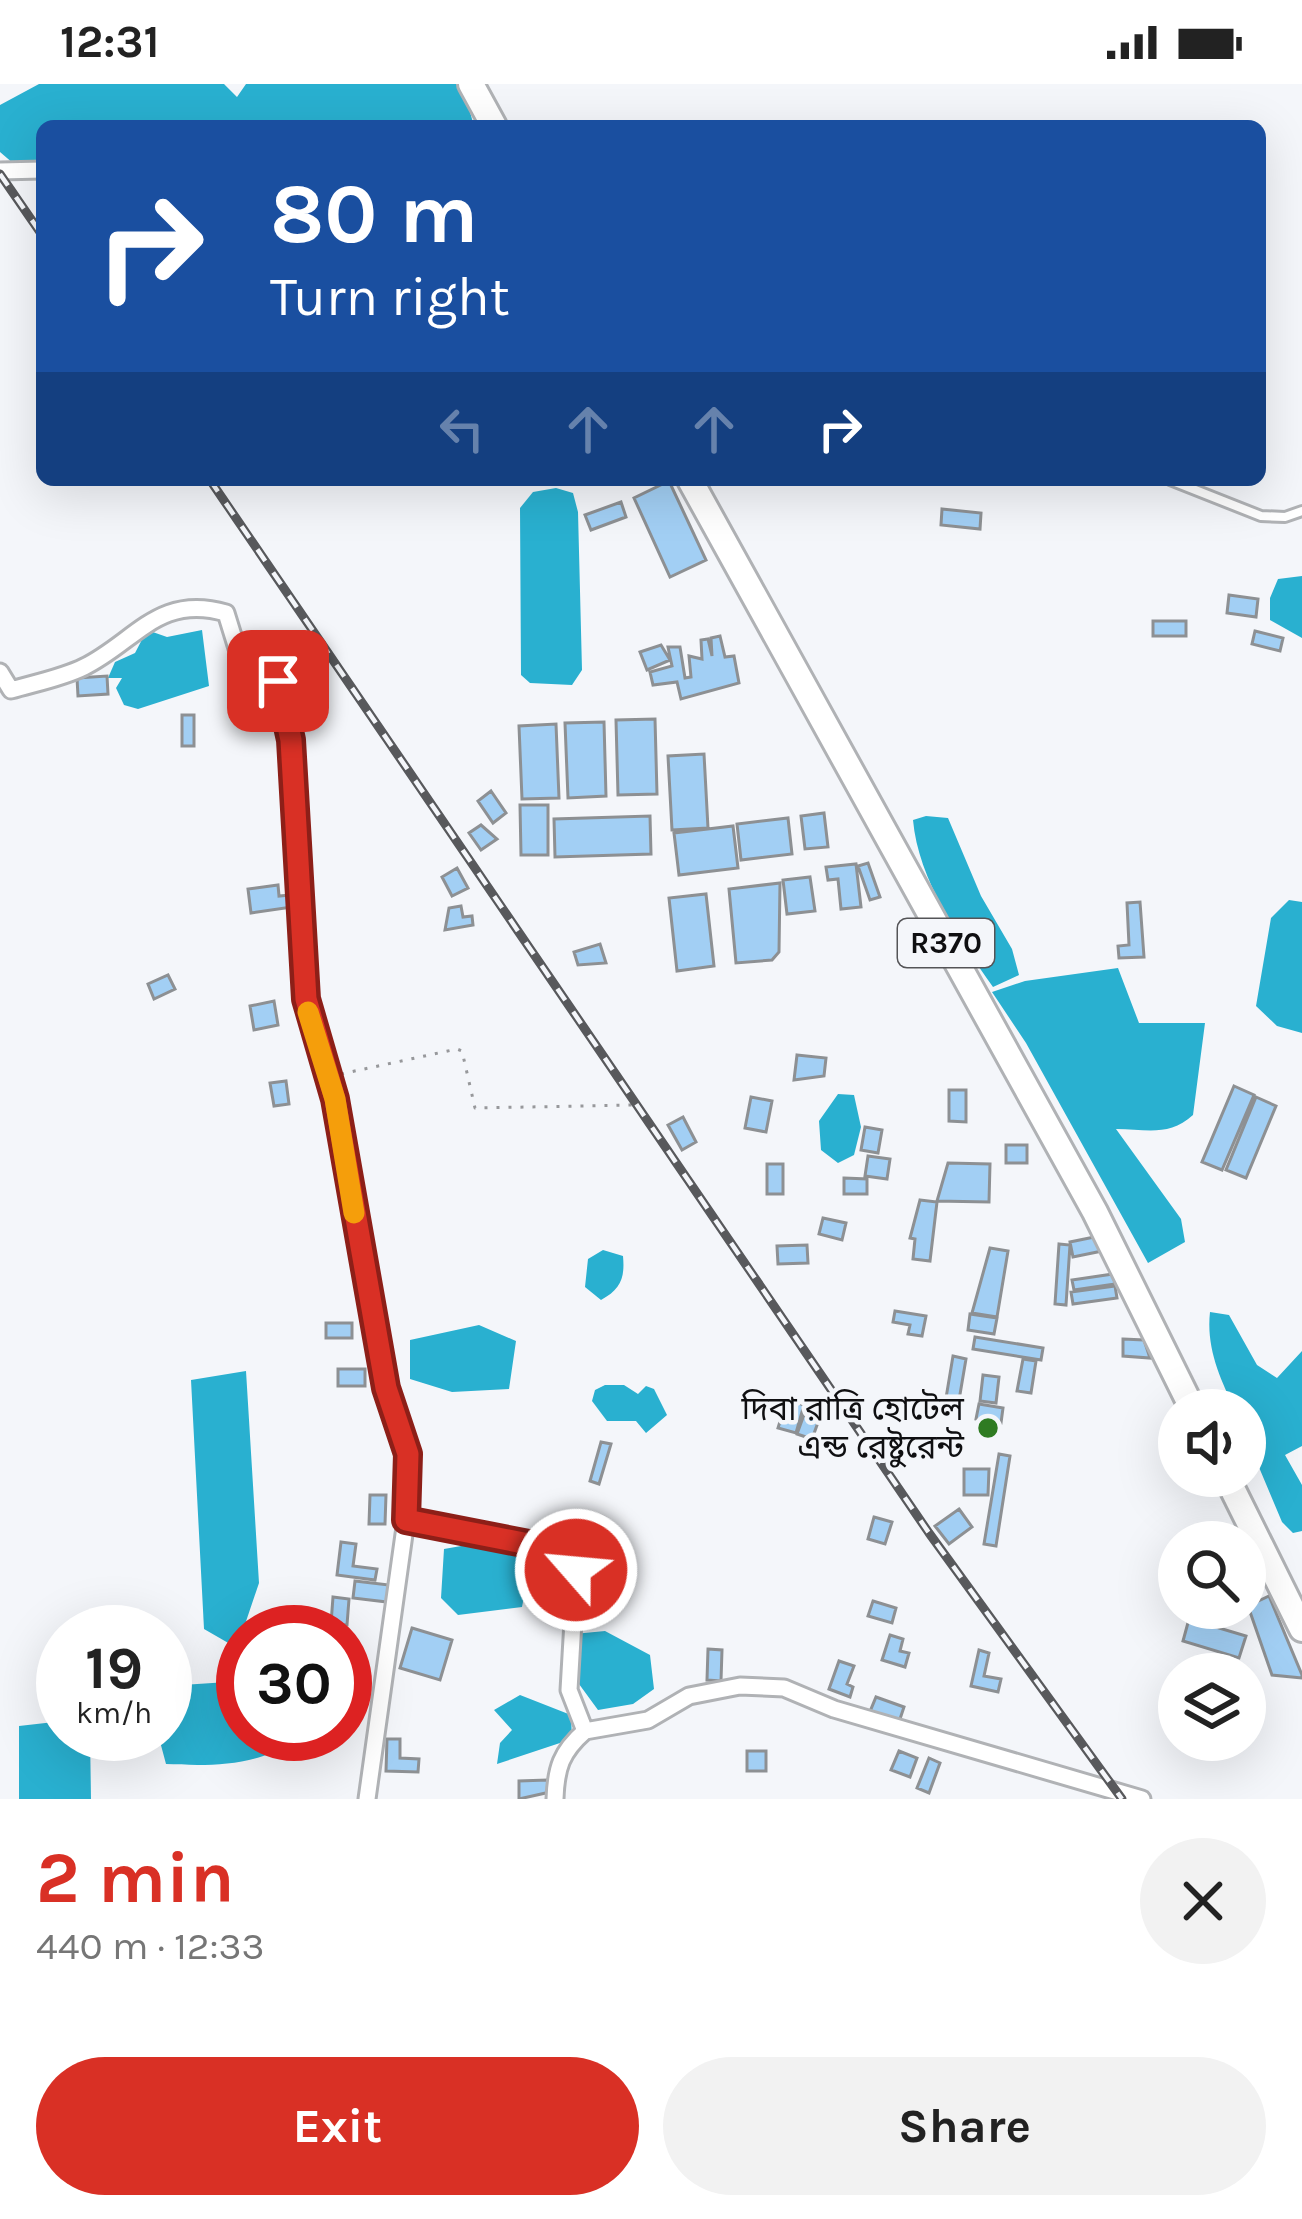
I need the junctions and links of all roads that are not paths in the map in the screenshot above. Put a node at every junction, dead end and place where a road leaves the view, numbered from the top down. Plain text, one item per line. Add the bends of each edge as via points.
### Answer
1 (471, 84) edge
2 (491, 120) edge
3 (36, 170) edge
4 (0, 171) edge
5 (693, 486) edge
6 (1185, 486) edge
7 (1302, 511) edge
8 (0, 672) edge
9 (1183, 1389) edge
10 (1236, 1497) edge
11 (406, 1520) junction
12 (1302, 1629) edge
13 (585, 1731) junction
14 (367, 1799) edge
15 (555, 1799) edge
16 (1142, 1799) edge

1 - 2 main road
3 - 4 street
5 - 9 main road, R370 via 1095,1212
6 - 7 lane via 1261,517
8 - 11 street via 11,690 84,667 142,623 207,607 226,613 253,679 278,681 291,740 306,999 386,1388 408,1454
10 - 12 main road
11 - 13 street via 544,1547 576,1570 569,1690
11 - 14 street
13 - 15 street via 565,1749
13 - 16 street via 648,1720 689,1696 784,1688

